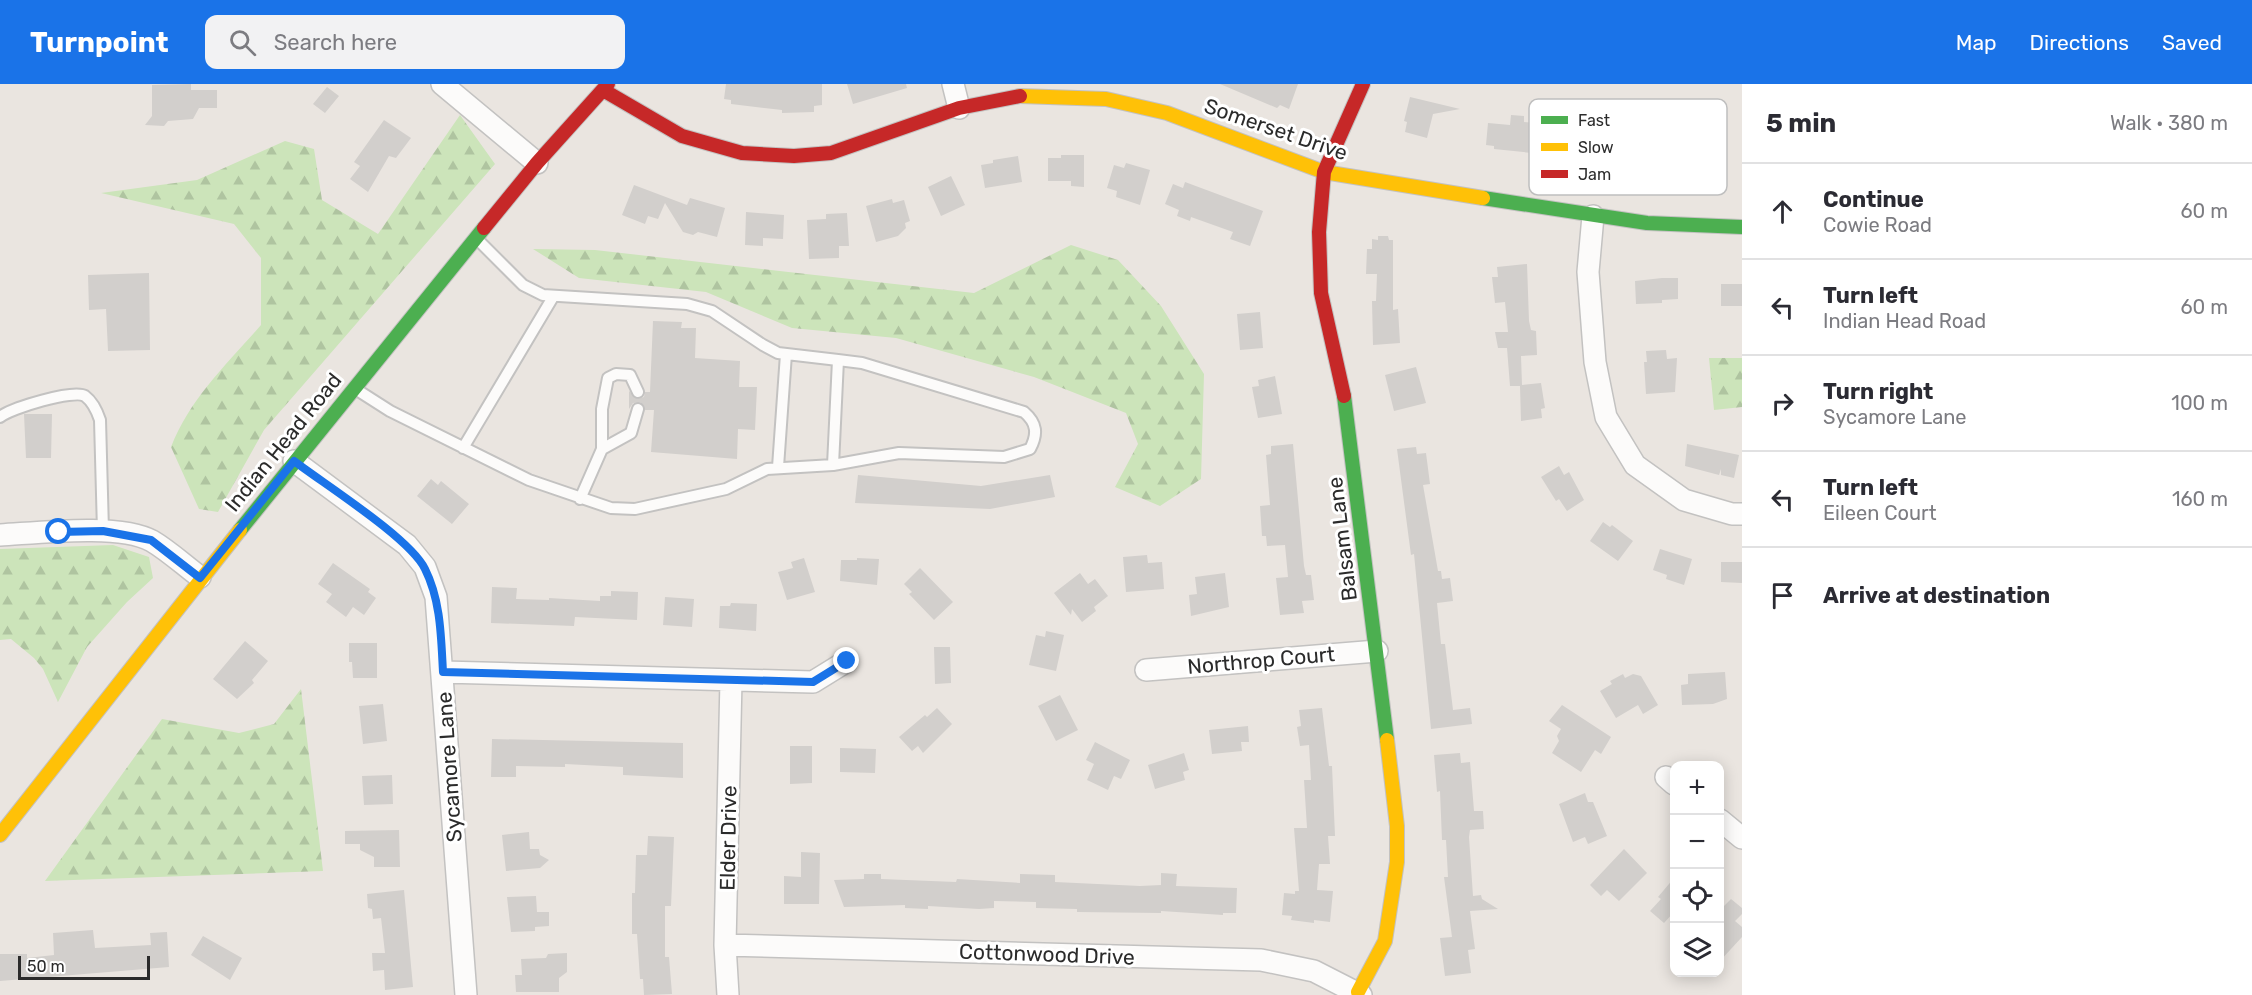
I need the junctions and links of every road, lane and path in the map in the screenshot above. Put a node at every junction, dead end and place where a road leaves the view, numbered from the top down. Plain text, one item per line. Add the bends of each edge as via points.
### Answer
1 (442, 84) edge
2 (953, 84) edge
3 (1363, 84) edge
4 (606, 87) edge
5 (959, 108) junction
6 (537, 163) junction
7 (1324, 172) junction
8 (1593, 216) junction
9 (1742, 227) edge
10 (476, 238) junction
11 (553, 297) junction
12 (786, 354) junction
13 (838, 360) junction
14 (354, 388) junction
15 (638, 392) dead end
16 (638, 409) dead end
17 (0, 417) edge
18 (463, 448) junction
19 (602, 449) junction
20 (294, 461) junction
21 (832, 465) junction
22 (778, 467) junction
23 (580, 499) junction
24 (1742, 514) edge
25 (103, 531) junction
26 (0, 534) edge
27 (200, 578) junction
28 (1377, 651) junction
29 (847, 661) dead end
30 (1146, 670) dead end
31 (443, 672) junction
32 (730, 680) junction
33 (1724, 824) edge
34 (0, 835) edge
35 (1742, 838) edge
36 (725, 945) junction
37 (1360, 993) edge
38 (466, 995) edge
39 (728, 995) edge

1 - 6 street
2 - 5 street
3 - 7 street, Balsam Lane
4 - 5 street, Somerset Drive via 682,136 742,153 831,153
4 - 6 street, Indian Head Road
5 - 7 street, Somerset Drive via 1013,96 1106,99 1167,113
6 - 10 street, Indian Head Road
7 - 8 street, Somerset Drive
7 - 28 street, Balsam Lane via 1319,232 1321,293 1349,416
8 - 9 street, Somerset Drive via 1647,223
8 - 24 street via 1588,272 1595,362 1606,417 1635,465 1684,500
10 - 11 lane via 523,285
10 - 14 street, Indian Head Road
11 - 12 lane via 687,304 712,311 763,345
11 - 18 lane
12 - 13 lane
12 - 22 lane
13 - 21 lane
13 - 21 lane via 862,363 1024,412 1032,419 1036,433 1030,449 1004,457 899,453
14 - 18 lane
14 - 20 street, Indian Head Road
15 - 19 lane via 630,375 608,378 602,409
16 - 19 lane via 631,433
17 - 25 lane via 71,394 84,396 93,404 100,420
18 - 23 lane
19 - 23 lane
20 - 27 street, Indian Head Road
20 - 31 street, Sycamore Lane via 406,545 424,567 436,597
21 - 22 lane
22 - 23 lane via 726,489 635,508 610,508
25 - 26 street
25 - 27 street via 151,540
27 - 34 street, Indian Head Road
28 - 30 street, Northrop Court
28 - 37 street, Balsam Lane via 1397,826 1397,862 1385,940
29 - 32 street via 813,682
31 - 32 street
31 - 38 street, Sycamore Lane
32 - 36 street, Elder Drive
33 - 35 street
36 - 37 street, Cottonwood Drive via 1261,960 1314,971
36 - 39 street, Elder Drive

